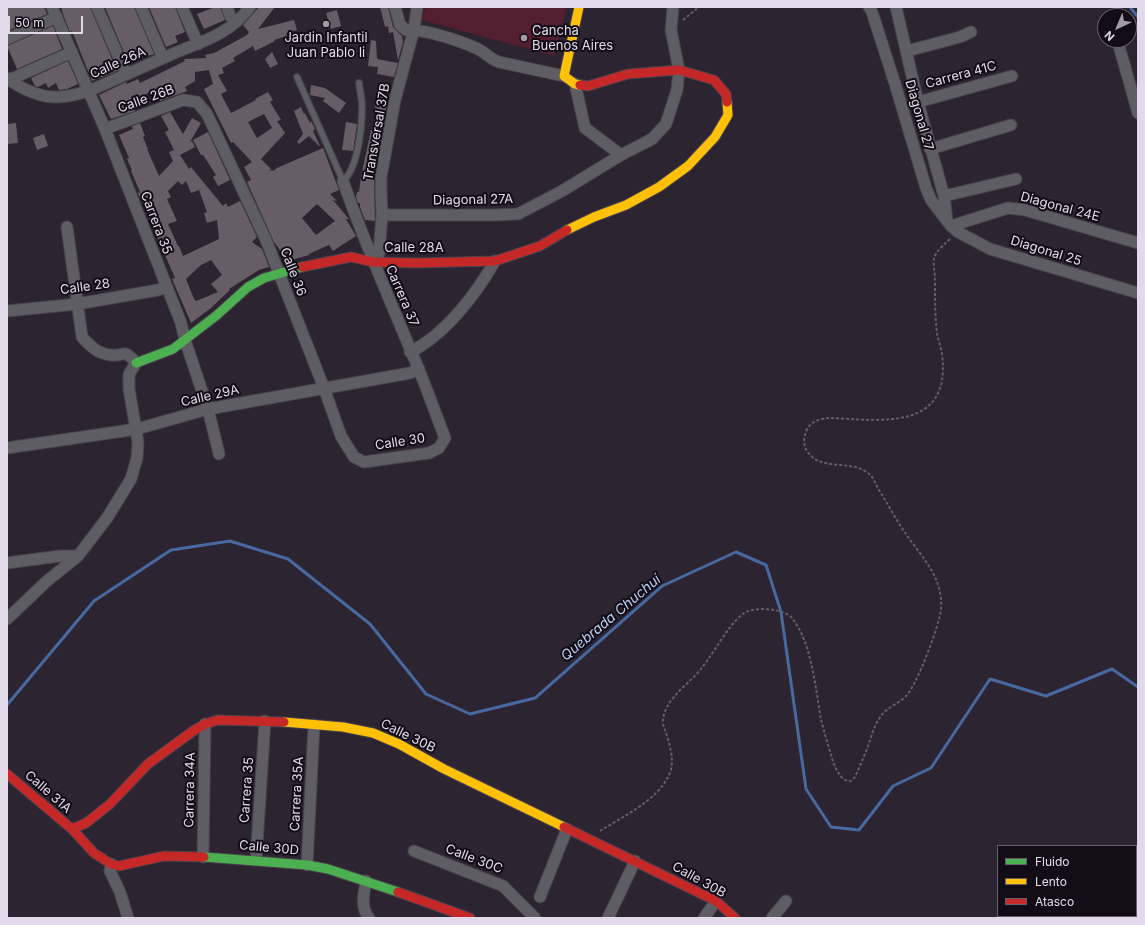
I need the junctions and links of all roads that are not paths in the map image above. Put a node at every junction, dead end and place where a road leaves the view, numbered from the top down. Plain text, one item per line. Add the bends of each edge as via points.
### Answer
1 (97, 7) edge
2 (141, 7) edge
3 (182, 7) edge
4 (250, 7) edge
5 (395, 7) edge
6 (417, 7) edge
7 (579, 7) edge
8 (673, 7) edge
9 (869, 7) edge
10 (896, 7) edge
11 (54, 12) edge
12 (230, 16) edge
13 (414, 29) junction
14 (971, 32) dead end
15 (7, 39) edge
16 (198, 44) junction
17 (1120, 48) edge
18 (907, 51) junction
19 (72, 52) junction
20 (163, 58) junction
21 (679, 70) junction
22 (126, 74) junction
23 (564, 76) junction
24 (1012, 76) dead end
25 (297, 77) dead end
26 (8, 79) edge
27 (359, 83) dead end
28 (575, 84) junction
29 (88, 91) junction
30 (197, 102) joint
31 (918, 102) junction
32 (1138, 113) edge
33 (1011, 125) dead end
34 (105, 129) junction
35 (930, 149) junction
36 (621, 155) junction
37 (1016, 179) dead end
38 (343, 181) junction
39 (944, 196) junction
40 (382, 215) junction
41 (67, 227) dead end
42 (952, 227) junction
43 (1138, 243) edge
44 (495, 261) junction
45 (373, 262) junction
46 (279, 273) junction
47 (166, 287) junction
48 (1138, 293) edge
49 (76, 304) junction
50 (7, 311) edge
51 (185, 340) junction
52 (410, 352) junction
53 (136, 363) junction
54 (419, 369) junction
55 (324, 388) junction
56 (208, 409) junction
57 (137, 429) junction
58 (445, 438) joint
59 (7, 448) edge
60 (219, 454) dead end
61 (354, 457) joint
62 (78, 556) junction
63 (7, 561) edge
64 (7, 619) edge
65 (265, 721) junction
66 (205, 724) junction
67 (314, 725) junction
68 (7, 774) edge
69 (72, 829) junction
70 (567, 829) junction
71 (414, 851) dead end
72 (203, 857) junction
73 (256, 860) junction
74 (635, 861) junction
75 (111, 864) junction
76 (307, 865) junction
77 (366, 881) junction
78 (540, 897) dead end
79 (716, 901) junction
80 (786, 901) dead end
81 (128, 918) edge
82 (369, 918) edge
83 (470, 918) edge
84 (535, 918) edge
85 (608, 918) edge
86 (704, 918) edge
87 (735, 918) edge
88 (772, 918) edge

1 - 22 street
2 - 20 street
3 - 16 street
4 - 12 street, Calle 26A
5 - 13 street via 400,25 406,30
6 - 13 street, Transversal 37B
7 - 23 street
8 - 21 street, Diagonal 27A via 671,30
9 - 42 street, Diagonal 27 via 926,188 931,200
10 - 18 street
11 - 15 street
11 - 19 street, Carrera 35
12 - 16 street, Calle 26A via 216,37
13 - 23 street via 450,38 499,62
13 - 40 street, Transversal 37B via 395,100 381,176
14 - 18 street
16 - 20 street, Calle 26A
17 - 32 street
18 - 31 street
19 - 26 street
19 - 29 street, Carrera 35
20 - 22 street, Calle 26A
21 - 28 street via 628,74 588,86
21 - 36 street, Diagonal 27A via 677,90 666,124 652,139
21 - 44 street, Calle 28A via 714,80 726,94 728,115 714,137 688,166 659,187 626,205 574,226 540,246
22 - 29 street, Calle 26A
23 - 28 street
24 - 31 street, Carrera 41C
25 - 38 lane, Carrera 37
26 - 29 street, Calle 26A via 27,90 52,98
27 - 38 lane via 361,126 355,160
28 - 36 street via 585,128
29 - 34 street, Carrera 35
30 - 34 street, Calle 26B via 183,100
30 - 46 street, Calle 36 via 207,114
31 - 35 street
33 - 35 street
34 - 47 street, Carrera 35
35 - 39 street
36 - 40 street, Diagonal 27A via 518,214
37 - 39 street
38 - 45 street, Carrera 37
39 - 42 street
40 - 45 street, Transversal 37B via 379,254
41 - 49 street
42 - 43 street, Diagonal 24E via 1008,208 1025,210
42 - 48 street, Diagonal 25 via 990,249
44 - 45 street, Calle 28A
44 - 52 street via 476,292 463,307 435,336
45 - 46 street, Calle 28A via 351,257
45 - 52 street, Carrera 37
46 - 51 street, Calle 28A via 248,287
46 - 55 street, Calle 36
47 - 49 street, Calle 28
47 - 51 street, Carrera 35
49 - 50 street, Calle 28
49 - 53 street via 82,337 89,345 113,356 124,353
51 - 53 street, Calle 28A via 173,349
51 - 56 street, Carrera 35
52 - 54 street, Carrera 37
53 - 57 street via 129,374 129,389
54 - 55 street, Calle 29A via 410,373
54 - 58 street, Carrera 37
55 - 56 street, Calle 29A
55 - 61 street, Calle 36 via 341,436
56 - 57 street, Calle 29A
56 - 60 street, Carrera 35
57 - 59 street, Calle 29A
57 - 62 street via 137,458 131,479 108,518
58 - 61 street, Calle 30 via 439,448 429,453 364,462
62 - 63 street
62 - 64 street
65 - 66 street, Calle 30B via 218,720
65 - 67 street, Calle 30B
65 - 73 street, Carrera 35
66 - 69 street, Calle 30B via 148,764 95,816
66 - 72 street, Carrera 34A
67 - 70 street, Calle 30B via 373,733
67 - 76 street, Carrera 35A
68 - 69 street, Calle 31A
69 - 75 street via 94,853
70 - 74 street, Calle 30B
70 - 78 street
71 - 84 street, Calle 30C via 503,886
72 - 73 street, Calle 30D
72 - 75 street, Calle 30D via 164,856 119,866
73 - 76 street, Calle 30D
74 - 79 street, Calle 30B
74 - 85 street
75 - 81 street via 110,871
76 - 77 street, Calle 30D
77 - 82 street via 363,896
77 - 83 street, Calle 30D
79 - 86 street
79 - 87 street, Calle 30B
80 - 88 street

